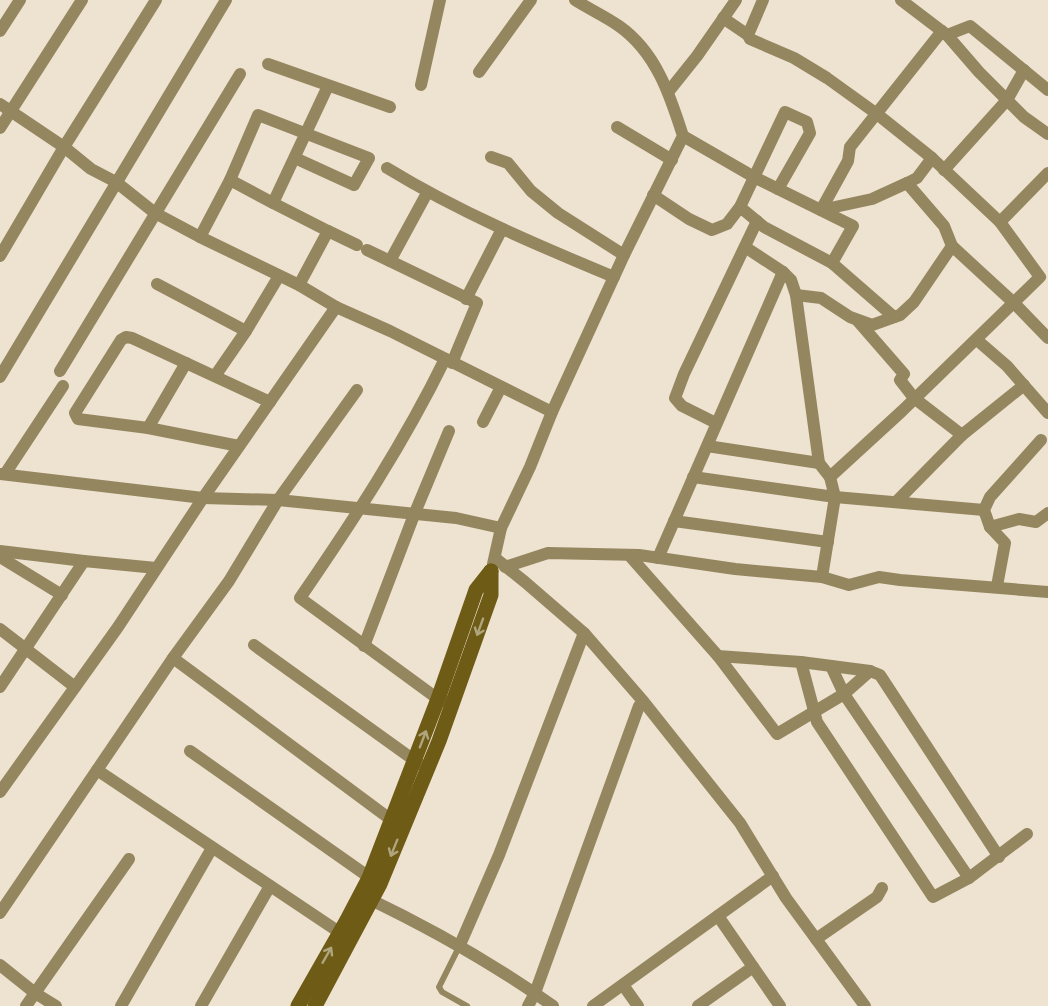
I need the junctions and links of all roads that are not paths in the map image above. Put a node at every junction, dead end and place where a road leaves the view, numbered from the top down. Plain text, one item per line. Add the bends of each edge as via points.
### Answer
1 (20, 0) edge
2 (82, 0) edge
3 (156, 0) edge
4 (226, 0) edge
5 (440, 0) edge
6 (531, 0) edge
7 (736, 0) edge
8 (763, 0) edge
9 (901, 0) edge
10 (581, 1) edge
11 (723, 18) junction
12 (0, 31) edge
13 (944, 33) junction
14 (748, 35) junction
15 (268, 64) dead end
16 (1024, 70) junction
17 (479, 72) dead end
18 (240, 74) dead end
19 (421, 85) dead end
20 (328, 86) junction
21 (1048, 90) edge
22 (669, 91) junction
23 (1007, 100) junction
24 (5, 107) edge
25 (390, 107) dead end
26 (877, 114) junction
27 (617, 127) dead end
28 (0, 128) edge
29 (307, 133) junction
30 (1048, 134) edge
31 (683, 136) junction
32 (64, 147) junction
33 (491, 157) dead end
34 (295, 158) junction
35 (932, 158) junction
36 (672, 160) junction
37 (387, 168) dead end
38 (944, 170) junction
39 (1048, 173) edge
40 (754, 177) junction
41 (230, 180) junction
42 (116, 182) junction
43 (907, 183) junction
44 (778, 189) junction
45 (428, 193) junction
46 (653, 195) junction
47 (273, 203) junction
48 (740, 207) junction
49 (821, 210) junction
50 (155, 213) junction
51 (757, 221) junction
52 (1000, 222) junction
53 (502, 229) junction
54 (328, 231) junction
55 (200, 237) junction
56 (952, 246) junction
57 (745, 247) junction
58 (624, 255) junction
59 (0, 256) edge
60 (390, 261) junction
61 (832, 263) junction
62 (783, 272) junction
63 (1044, 273) edge
64 (279, 276) junction
65 (614, 278) junction
66 (157, 284) dead end
67 (299, 285) junction
68 (796, 295) junction
69 (466, 299) junction
70 (1014, 303) junction
71 (336, 307) junction
72 (894, 317) junction
73 (856, 320) junction
74 (246, 331) junction
75 (1048, 338) edge
76 (976, 340) junction
77 (448, 361) junction
78 (186, 363) junction
79 (60, 370) dead end
80 (215, 376) junction
81 (0, 377) edge
82 (1024, 385) junction
83 (63, 386) dead end
84 (501, 387) junction
85 (357, 390) dead end
86 (914, 398) junction
87 (270, 402) junction
88 (552, 412) junction
89 (1048, 413) edge
90 (483, 422) dead end
91 (716, 423) junction
92 (148, 428) junction
93 (449, 431) dead end
94 (962, 435) junction
95 (1041, 440) dead end
96 (239, 446) junction
97 (707, 446) junction
98 (819, 463) junction
99 (3, 474) edge
100 (693, 477) junction
101 (830, 477) junction
102 (835, 497) junction
103 (203, 498) junction
104 (278, 500) junction
105 (896, 502) junction
106 (361, 509) junction
107 (984, 510) junction
108 (1048, 513) edge
109 (414, 515) junction
110 (674, 521) junction
111 (990, 527) junction
112 (501, 528) junction
113 (828, 542) junction
114 (0, 551) edge
115 (629, 555) junction
116 (0, 556) edge
117 (658, 558) junction
118 (84, 561) junction
119 (497, 565) junction
120 (156, 568) junction
121 (822, 577) junction
122 (997, 586) junction
123 (1048, 592) edge
124 (62, 595) junction
125 (0, 628) edge
126 (584, 633) junction
127 (254, 645) dead end
128 (364, 646) junction
129 (27, 649) junction
130 (718, 656) junction
131 (173, 658) junction
132 (801, 662) junction
133 (831, 666) junction
134 (870, 671) junction
135 (0, 687) edge
136 (75, 687) junction
137 (844, 694) junction
138 (445, 701) junction
139 (639, 706) dead end
140 (814, 711) junction
141 (190, 751) dead end
142 (421, 765) junction
143 (97, 770) junction
144 (0, 792) edge
145 (397, 822) junction
146 (1027, 834) dead end
147 (212, 848) junction
148 (999, 857) junction
149 (129, 859) dead end
150 (773, 876) junction
151 (969, 878) junction
152 (374, 881) junction
153 (270, 886) junction
154 (882, 888) dead end
155 (367, 898) junction
156 (0, 913) edge
157 (718, 916) junction
158 (346, 936) junction
159 (816, 939) junction
160 (459, 946) junction
161 (0, 965) edge
162 (753, 967) junction
163 (623, 985) junction
164 (35, 993) junction
165 (535, 993) junction
166 (778, 1005) edge
167 (26, 1006) edge
168 (56, 1006) edge
169 (121, 1006) edge
170 (201, 1006) edge
171 (298, 1006) edge
172 (315, 1006) edge
173 (467, 1006) edge
174 (528, 1006) edge
175 (553, 1006) edge
176 (593, 1006) edge
177 (638, 1006) edge
178 (698, 1006) edge
179 (865, 1006) edge

1 - 12 street
2 - 24 street
3 - 32 street
4 - 42 street
5 - 19 street
6 - 17 street
7 - 11 street
8 - 14 street
9 - 13 street
10 - 22 street via 621,27 649,56
11 - 14 street
11 - 22 street
13 - 16 street via 970,26
13 - 23 street
13 - 26 street
14 - 26 street via 794,58
15 - 20 street
16 - 21 street
16 - 23 street
18 - 50 street
20 - 25 street
20 - 29 street
22 - 31 street
23 - 30 street
23 - 38 street
24 - 28 street
24 - 32 street
26 - 35 street
26 - 49 street via 850,147 848,161
27 - 36 street
29 - 34 street
29 - 34 street via 369,158 354,185
29 - 41 street via 258,115
31 - 36 street
31 - 40 street
32 - 42 street via 91,169
32 - 59 street
33 - 58 street via 508,163 531,191 558,213
34 - 47 street
35 - 38 street
35 - 43 street via 917,178
36 - 46 street
37 - 45 street
38 - 52 street
39 - 52 street
40 - 44 street
40 - 44 street via 785,112 807,122 810,133
40 - 48 street
41 - 47 street
41 - 55 street
42 - 50 street
42 - 81 street
43 - 49 street via 872,199
43 - 56 street via 944,226
44 - 49 street
45 - 53 street
45 - 60 street
46 - 48 street via 712,230 727,224
46 - 58 street
47 - 54 street
48 - 51 street
49 - 61 street via 853,226
50 - 55 street
50 - 79 street
51 - 57 street
51 - 61 street
52 - 63 street
53 - 65 street
53 - 69 street
54 - 60 street
54 - 67 street
55 - 64 street
56 - 70 street
56 - 72 street via 914,302
57 - 62 street
57 - 91 street via 675,398 682,406
58 - 65 street
60 - 69 street
61 - 72 street
62 - 68 street via 791,280
62 - 91 street
63 - 70 street
64 - 67 street
64 - 74 street
65 - 88 street
66 - 74 street
67 - 71 street
68 - 73 street via 821,298
68 - 98 street
69 - 77 street via 477,303
70 - 75 street
70 - 76 street
71 - 77 street
71 - 87 street
72 - 73 street via 872,325
73 - 86 street via 904,374 900,380
74 - 80 street
76 - 82 street
76 - 86 street
77 - 84 street
77 - 106 street
78 - 80 street
78 - 92 street
78 - 92 street via 126,337 75,413 78,419
80 - 87 street
82 - 89 street
82 - 94 street
83 - 99 street
84 - 88 street
84 - 90 street
85 - 104 street
86 - 94 street
86 - 101 street
87 - 96 street
88 - 112 street
91 - 97 street
92 - 96 street
93 - 109 street
94 - 105 street
95 - 107 street via 990,496
96 - 103 street
97 - 98 street
97 - 100 street
98 - 101 street
99 - 103 street
100 - 102 street
100 - 110 street
101 - 102 street
102 - 105 street
102 - 113 street
103 - 104 street
103 - 120 street
104 - 106 street
104 - 131 street via 229,581
105 - 107 street
106 - 109 street
106 - 128 street via 300,598
107 - 111 street
108 - 111 street via 1036,522 1019,519
109 - 112 street via 456,518
109 - 128 street
110 - 113 street
110 - 117 street
111 - 122 street via 1005,543
112 - 119 street
113 - 121 street
114 - 118 street
115 - 117 street
115 - 119 street via 548,553
115 - 130 street
116 - 124 street
117 - 121 street
118 - 120 street
118 - 124 street
119 - 126 street
119 - 138 street via 476,590
120 - 136 street
121 - 122 street via 849,585 879,576
122 - 123 street
124 - 129 street
125 - 129 street
126 - 150 street via 740,823
126 - 160 street via 499,855
127 - 142 street
128 - 138 street
129 - 135 street
129 - 136 street
130 - 132 street
130 - 140 street via 777,734
131 - 143 street
131 - 145 street
132 - 133 street
132 - 140 street
133 - 134 street
133 - 137 street
134 - 137 street
134 - 148 street via 880,675
136 - 144 street
137 - 140 street
137 - 151 street
138 - 142 street
139 - 165 street
140 - 151 street via 817,722 933,897
141 - 152 street
142 - 145 street
143 - 147 street
143 - 156 street
145 - 152 street
146 - 148 street
147 - 153 street
147 - 169 street
148 - 151 street
149 - 164 street
150 - 157 street
150 - 159 street
152 - 155 street
153 - 158 street
153 - 170 street
154 - 159 street via 877,897
155 - 158 street
155 - 160 street
157 - 162 street
157 - 163 street
171 -> 158 street
158 - 172 street
159 - 179 street
160 - 165 street
160 - 173 lane via 439,987
161 - 164 street
162 - 166 street
162 - 178 street
163 - 176 street
163 - 177 street
164 - 167 street
164 - 168 street
165 - 174 street
165 - 175 street

